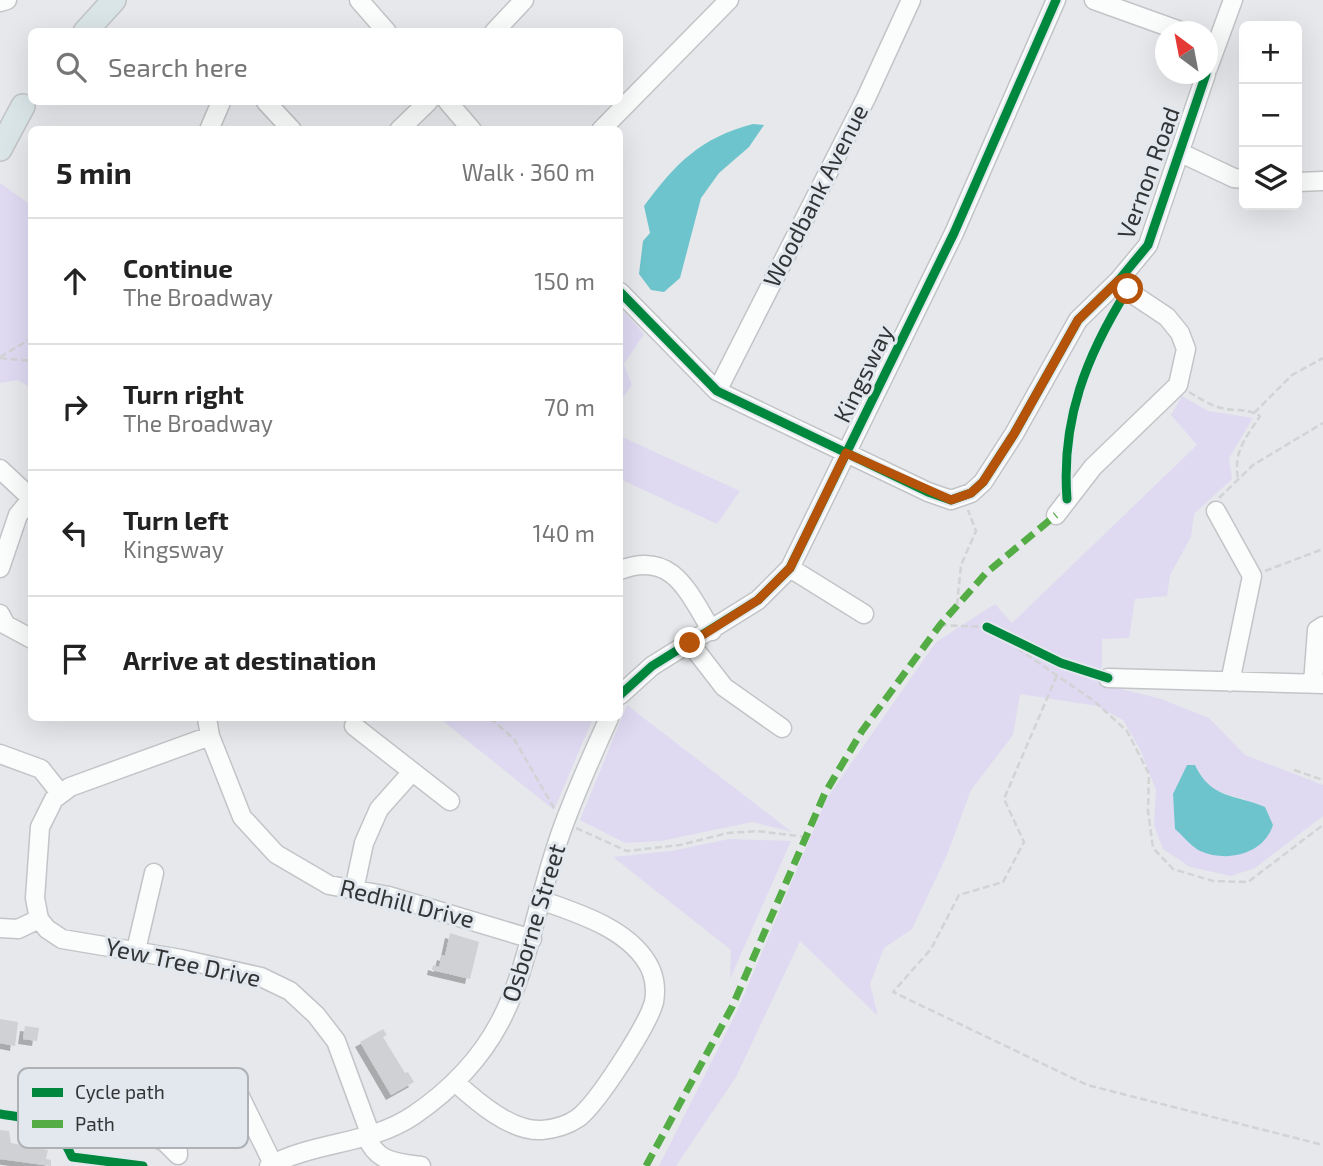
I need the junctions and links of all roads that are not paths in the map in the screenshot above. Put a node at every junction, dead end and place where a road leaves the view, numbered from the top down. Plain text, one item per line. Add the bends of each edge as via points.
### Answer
1 (7, 0) edge
2 (114, 0) edge
3 (359, 0) edge
4 (524, 0) edge
5 (729, 0) edge
6 (911, 0) edge
7 (1056, 0) edge
8 (1094, 0) edge
9 (1233, 0) edge
10 (0, 2) edge
11 (1155, 22) edge
12 (89, 28) edge
13 (384, 28) edge
14 (498, 28) edge
15 (1218, 30) edge
16 (1203, 84) edge
17 (220, 105) edge
18 (269, 105) edge
19 (425, 105) edge
20 (451, 105) edge
21 (13, 116) edge
22 (211, 126) edge
23 (288, 126) edge
24 (403, 126) edge
25 (469, 126) edge
26 (605, 126) edge
27 (0, 149) edge
28 (1179, 152) junction
29 (1239, 178) edge
30 (1323, 181) edge
31 (1302, 182) edge
32 (1119, 280) junction
33 (623, 295) edge
34 (717, 391) junction
35 (846, 453) junction
36 (0, 469) edge
37 (28, 495) edge
38 (28, 502) edge
39 (1216, 511) road end
40 (1056, 515) dead end
41 (0, 568) edge
42 (790, 568) junction
43 (623, 569) edge
44 (0, 614) edge
45 (864, 614) dead end
46 (1323, 626) edge
47 (712, 631) junction
48 (28, 637) edge
49 (690, 643) junction
50 (1108, 678) dead end
51 (1230, 682) junction
52 (1318, 684) edge
53 (623, 692) edge
54 (208, 721) edge
55 (608, 721) edge
56 (354, 726) dead end
57 (782, 728) dead end
58 (210, 736) junction
59 (0, 754) edge
60 (412, 772) junction
61 (60, 793) junction
62 (450, 801) dead end
63 (153, 873) dead end
64 (354, 890) junction
65 (540, 900) junction
66 (39, 919) junction
67 (0, 928) edge
68 (532, 939) junction
69 (136, 950) junction
70 (455, 1082) junction
71 (248, 1115) edge
72 (369, 1136) junction
73 (271, 1165) edge
74 (421, 1166) edge

1 - 10 street
2 - 12 main road
3 - 13 street
4 - 14 street
5 - 26 street
6 - 34 street, Woodbank Avenue
7 - 35 street, Kingsway via 954,233
8 - 11 street
9 - 15 street
16 - 28 street, Vernon Road
17 - 22 street
18 - 23 street
19 - 24 street
20 - 25 street
21 - 27 main road
28 - 29 street
28 - 32 street, Vernon Road via 1148,245
30 - 31 street
32 - 35 street, Vernon Road via 1078,320 989,472 962,497 951,500 928,492
32 - 40 street via 1167,317 1180,333 1186,348 1178,385 1093,467
33 - 34 street
34 - 35 street
35 - 42 street, Kingsway
36 - 37 street
38 - 41 street via 18,515
39 - 51 street via 1252,576
42 - 45 street
42 - 47 street, Kingsway via 758,600
43 - 47 street via 654,564 674,575
44 - 48 street via 6,625
46 - 52 street via 1317,630
47 - 49 street, Kingsway
49 - 53 street, Kingsway via 652,666
49 - 57 street via 724,687
50 - 51 street
51 - 52 street
54 - 58 street, Redhill Drive
55 - 65 street, Osborne Street via 565,823
56 - 60 street
58 - 61 street
58 - 64 street, Redhill Drive via 242,817 276,854 329,885
59 - 61 street via 41,769
60 - 62 street
60 - 64 street via 379,809 364,843
61 - 66 street via 40,827 35,898
63 - 69 street
64 - 68 street, Redhill Drive via 462,916
65 - 68 street, Osborne Street
65 - 70 street via 583,915 639,952 655,982 654,1002 595,1100 578,1118 561,1126 540,1130 516,1124
66 - 67 street via 18,929
66 - 69 street, Yew Tree Drive via 62,939
68 - 70 street, Osborne Street via 504,1016 484,1049
69 - 72 street, Yew Tree Drive via 261,977 290,991 316,1014 336,1041
70 - 72 street, Osborne Street via 413,1115
71 - 73 street
72 - 73 street, Osborne Street
72 - 74 street via 375,1152 386,1160

